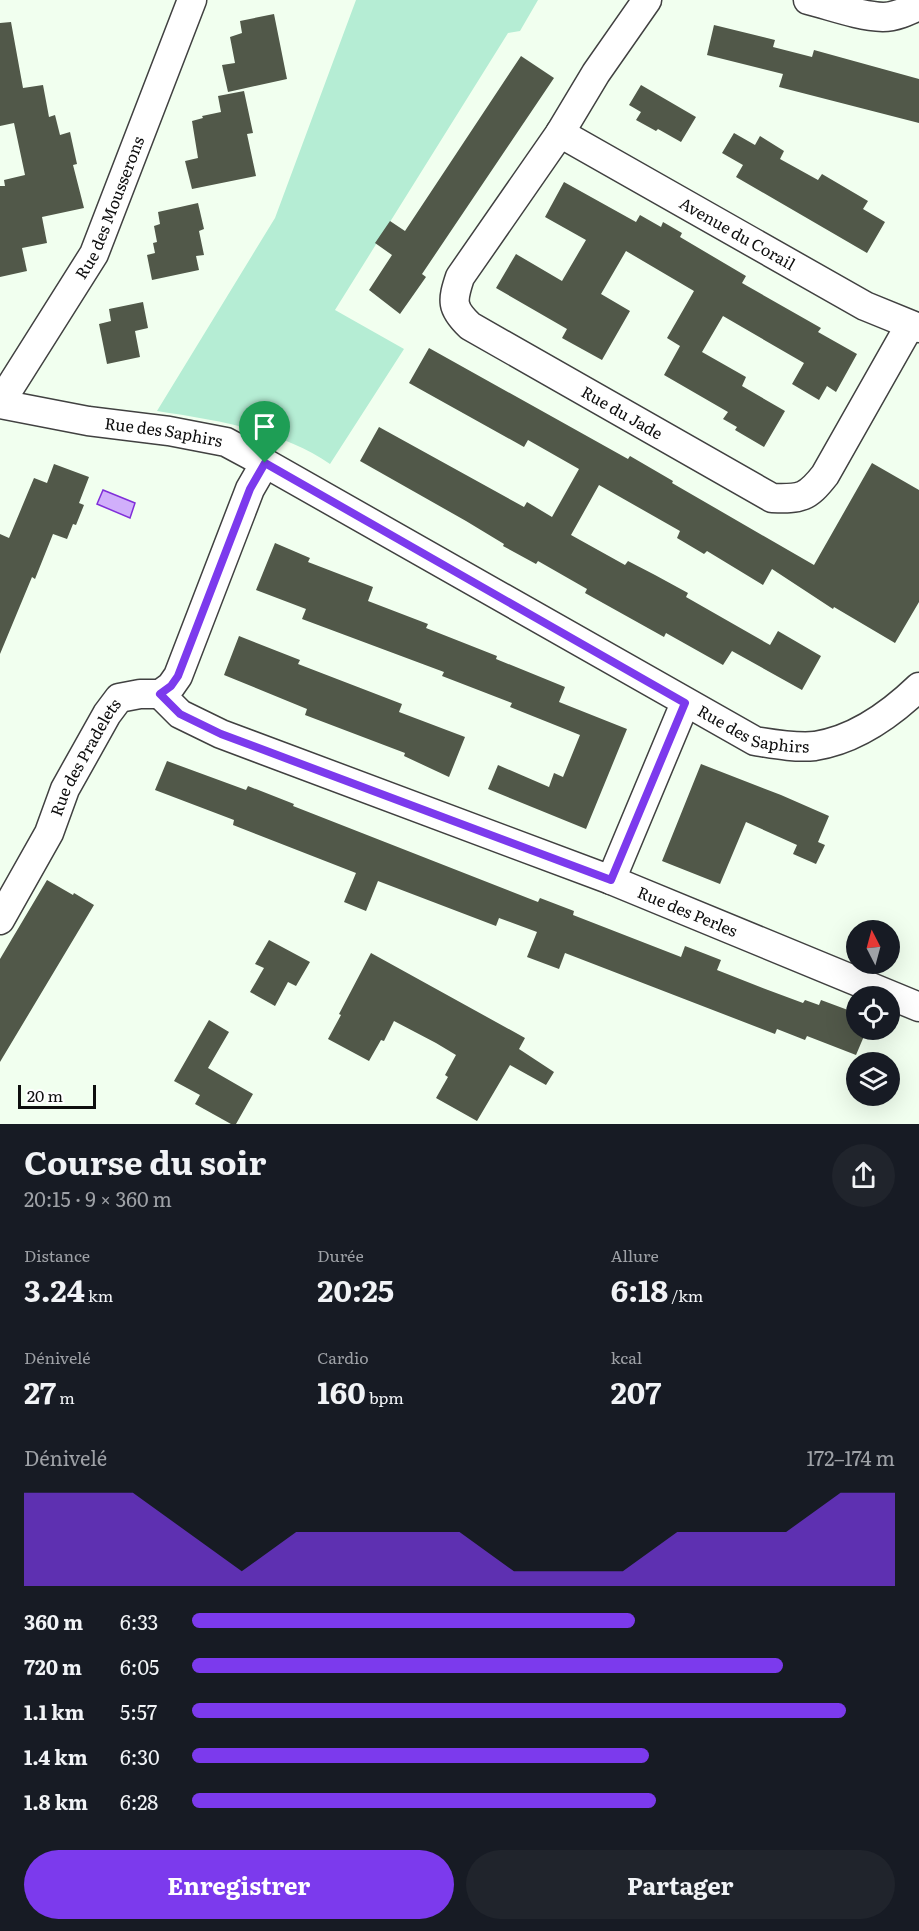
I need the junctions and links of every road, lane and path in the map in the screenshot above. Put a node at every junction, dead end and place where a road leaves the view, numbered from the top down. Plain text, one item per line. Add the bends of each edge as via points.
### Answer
1 (192, 0) edge
2 (647, 0) edge
3 (808, 0) edge
4 (919, 6) edge
5 (560, 133) junction
6 (915, 326) edge
7 (0, 404) edge
8 (265, 463) junction
9 (919, 687) edge
10 (160, 694) junction
11 (685, 703) junction
12 (611, 880) junction
13 (0, 920) edge
14 (919, 1006) edge

1 - 7 street, Rue des Mousserons via 94,254
2 - 5 street, Rue du Jade
3 - 4 street via 884,17
5 - 6 street, Avenue du Corail via 865,306
5 - 6 street, Rue du Jade via 460,277 454,306 460,317 772,498 794,499 812,491
7 - 8 street, Rue des Saphirs via 226,442
8 - 10 street via 250,489 178,676
8 - 11 street, Rue des Saphirs
9 - 11 street, Rue des Saphirs via 876,722 815,746 754,741
10 - 12 street, Rue des Perles via 180,714 221,734
10 - 13 street, Rue des Pradelets via 119,698 107,714 65,789 49,833
11 - 12 street
12 - 14 street, Rue des Perles

